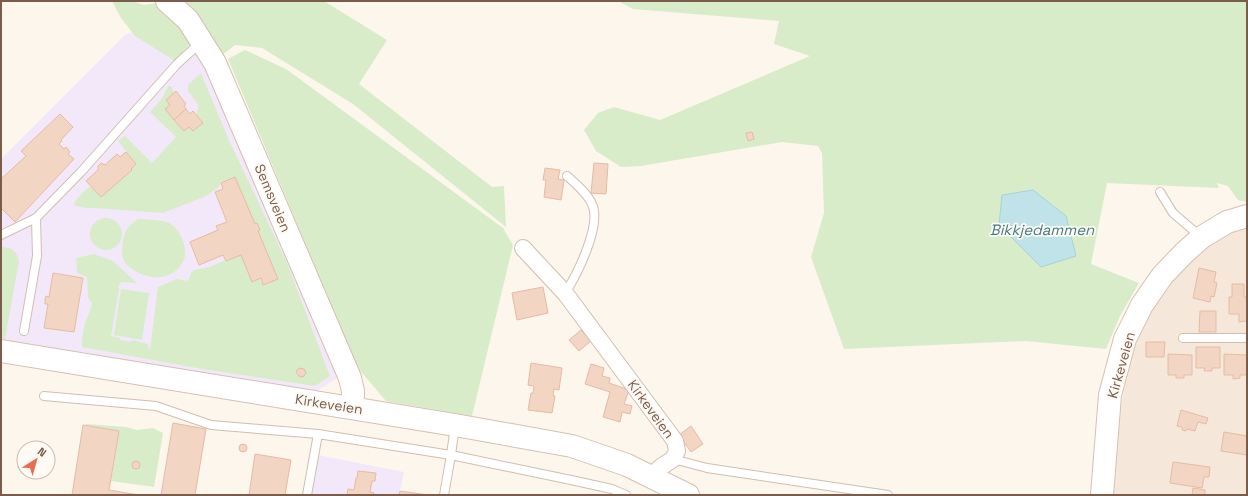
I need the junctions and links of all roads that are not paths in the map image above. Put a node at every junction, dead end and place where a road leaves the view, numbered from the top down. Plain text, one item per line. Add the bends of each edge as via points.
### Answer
1 (167, 1) edge
2 (201, 41) junction
3 (567, 176) dead end
4 (1160, 192) dead end
5 (1247, 216) edge
6 (36, 218) junction
7 (1, 235) edge
8 (1202, 237) junction
9 (523, 248) dead end
10 (565, 293) junction
11 (24, 331) dead end
12 (1183, 338) dead end
13 (1247, 338) edge
14 (1, 351) edge
15 (44, 396) dead end
16 (353, 408) junction
17 (455, 425) junction
18 (318, 434) junction
19 (451, 455) junction
20 (673, 459) junction
21 (651, 476) junction
22 (307, 495) edge
23 (444, 495) edge
24 (626, 495) edge
25 (688, 495) edge
26 (888, 495) edge
27 (1102, 495) edge

1 - 2 main road, Semsveien via 188,20
2 - 6 lane
2 - 16 main road, Semsveien via 215,63 350,378
3 - 10 lane via 593,205 594,212 593,228 585,256
4 - 8 lane via 1173,213
5 - 8 main road, Kirkeveien via 1227,222
6 - 7 lane
6 - 11 lane via 37,256
8 - 27 main road, Kirkeveien via 1162,276 1142,305 1125,339 1110,395
9 - 10 street, Kirkeveien
10 - 20 street, Kirkeveien via 675,441 677,451
12 - 13 lane
14 - 16 main road, Kirkeveien
15 - 18 lane via 156,406 211,424
16 - 17 main road, Kirkeveien
17 - 19 lane
17 - 21 main road, Kirkeveien via 572,446
18 - 19 lane
18 - 22 lane
19 - 23 lane
19 - 24 lane via 612,489
20 - 21 street, Kirkeveien
20 - 26 lane via 707,468
21 - 25 main road, Kirkeveien

